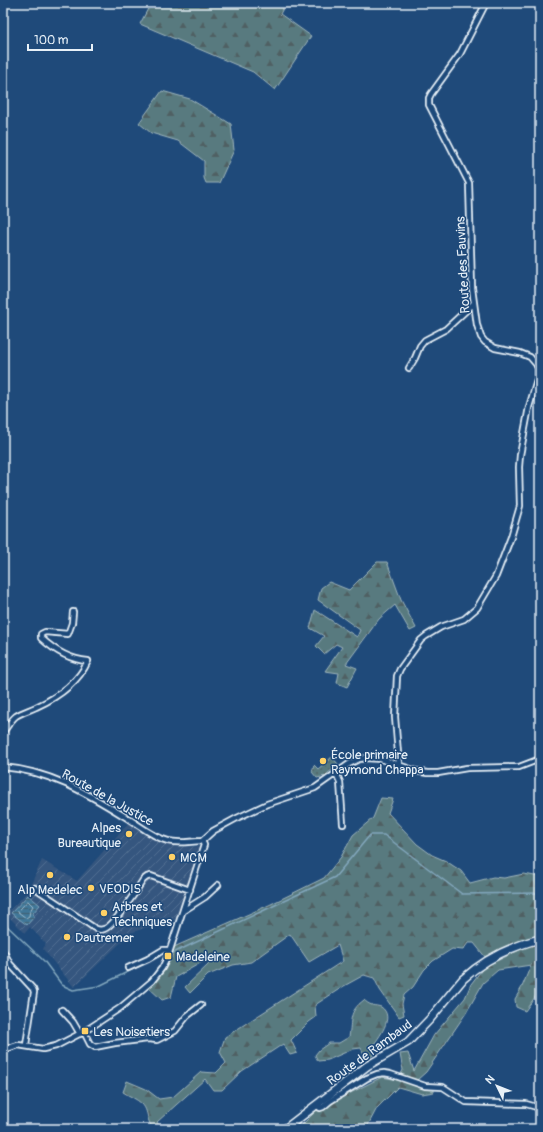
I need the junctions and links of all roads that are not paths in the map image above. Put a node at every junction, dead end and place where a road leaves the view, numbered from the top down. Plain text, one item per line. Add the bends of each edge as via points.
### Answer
1 (486, 3) edge
2 (473, 304) junction
3 (408, 368) dead end
4 (73, 612) dead end
5 (3, 732) edge
6 (540, 759) edge
7 (399, 765) junction
8 (3, 767) edge
9 (336, 773) junction
10 (344, 824) dead end
11 (202, 841) junction
12 (218, 885) dead end
13 (35, 888) dead end
14 (190, 890) junction
15 (183, 911) junction
16 (540, 939) edge
17 (3, 950) edge
18 (170, 950) junction
19 (128, 968) dead end
20 (201, 1005) dead end
21 (62, 1010) dead end
22 (82, 1033) junction
23 (26, 1045) junction
24 (3, 1050) edge
25 (316, 1105) junction
26 (540, 1108) edge
27 (285, 1129) edge

1 - 2 street, Route des Fauvins via 460,54 434,89 428,102 469,183
2 - 3 street via 446,329 425,340
2 - 7 street, Route des Fauvins via 479,332 485,342 495,348 526,355 534,360 538,368 520,456 520,506 496,576 472,614 426,636 400,669 397,676 395,711
4 - 5 street via 68,634 45,632 41,634 41,638 52,648 73,658 88,661 85,668 66,690 18,715
6 - 7 street via 519,767 467,768 438,773 416,771
7 - 9 street via 381,759 366,758 349,764
8 - 11 street, Route de la Justice via 24,769 68,784 163,840 178,843
9 - 10 street via 340,782
9 - 11 street via 315,788 267,804 237,818 213,831
11 - 14 street via 204,845
12 - 15 street
13 - 14 street via 97,930 111,926 147,877 151,876
14 - 15 street
15 - 18 street
16 - 25 street, Route de Rambaud via 514,947 470,973 408,1042 367,1066
17 - 23 street via 10,964 34,992
18 - 19 street via 163,950
18 - 22 street via 162,968 152,981 120,1008
20 - 22 street via 175,1030 157,1040 148,1039 95,1047
21 - 22 street
22 - 23 street via 52,1048 43,1049
23 - 24 street
25 - 26 street via 323,1107 367,1078 384,1073 425,1086 444,1088 466,1102 526,1104
25 - 27 street, Route de Rambaud

